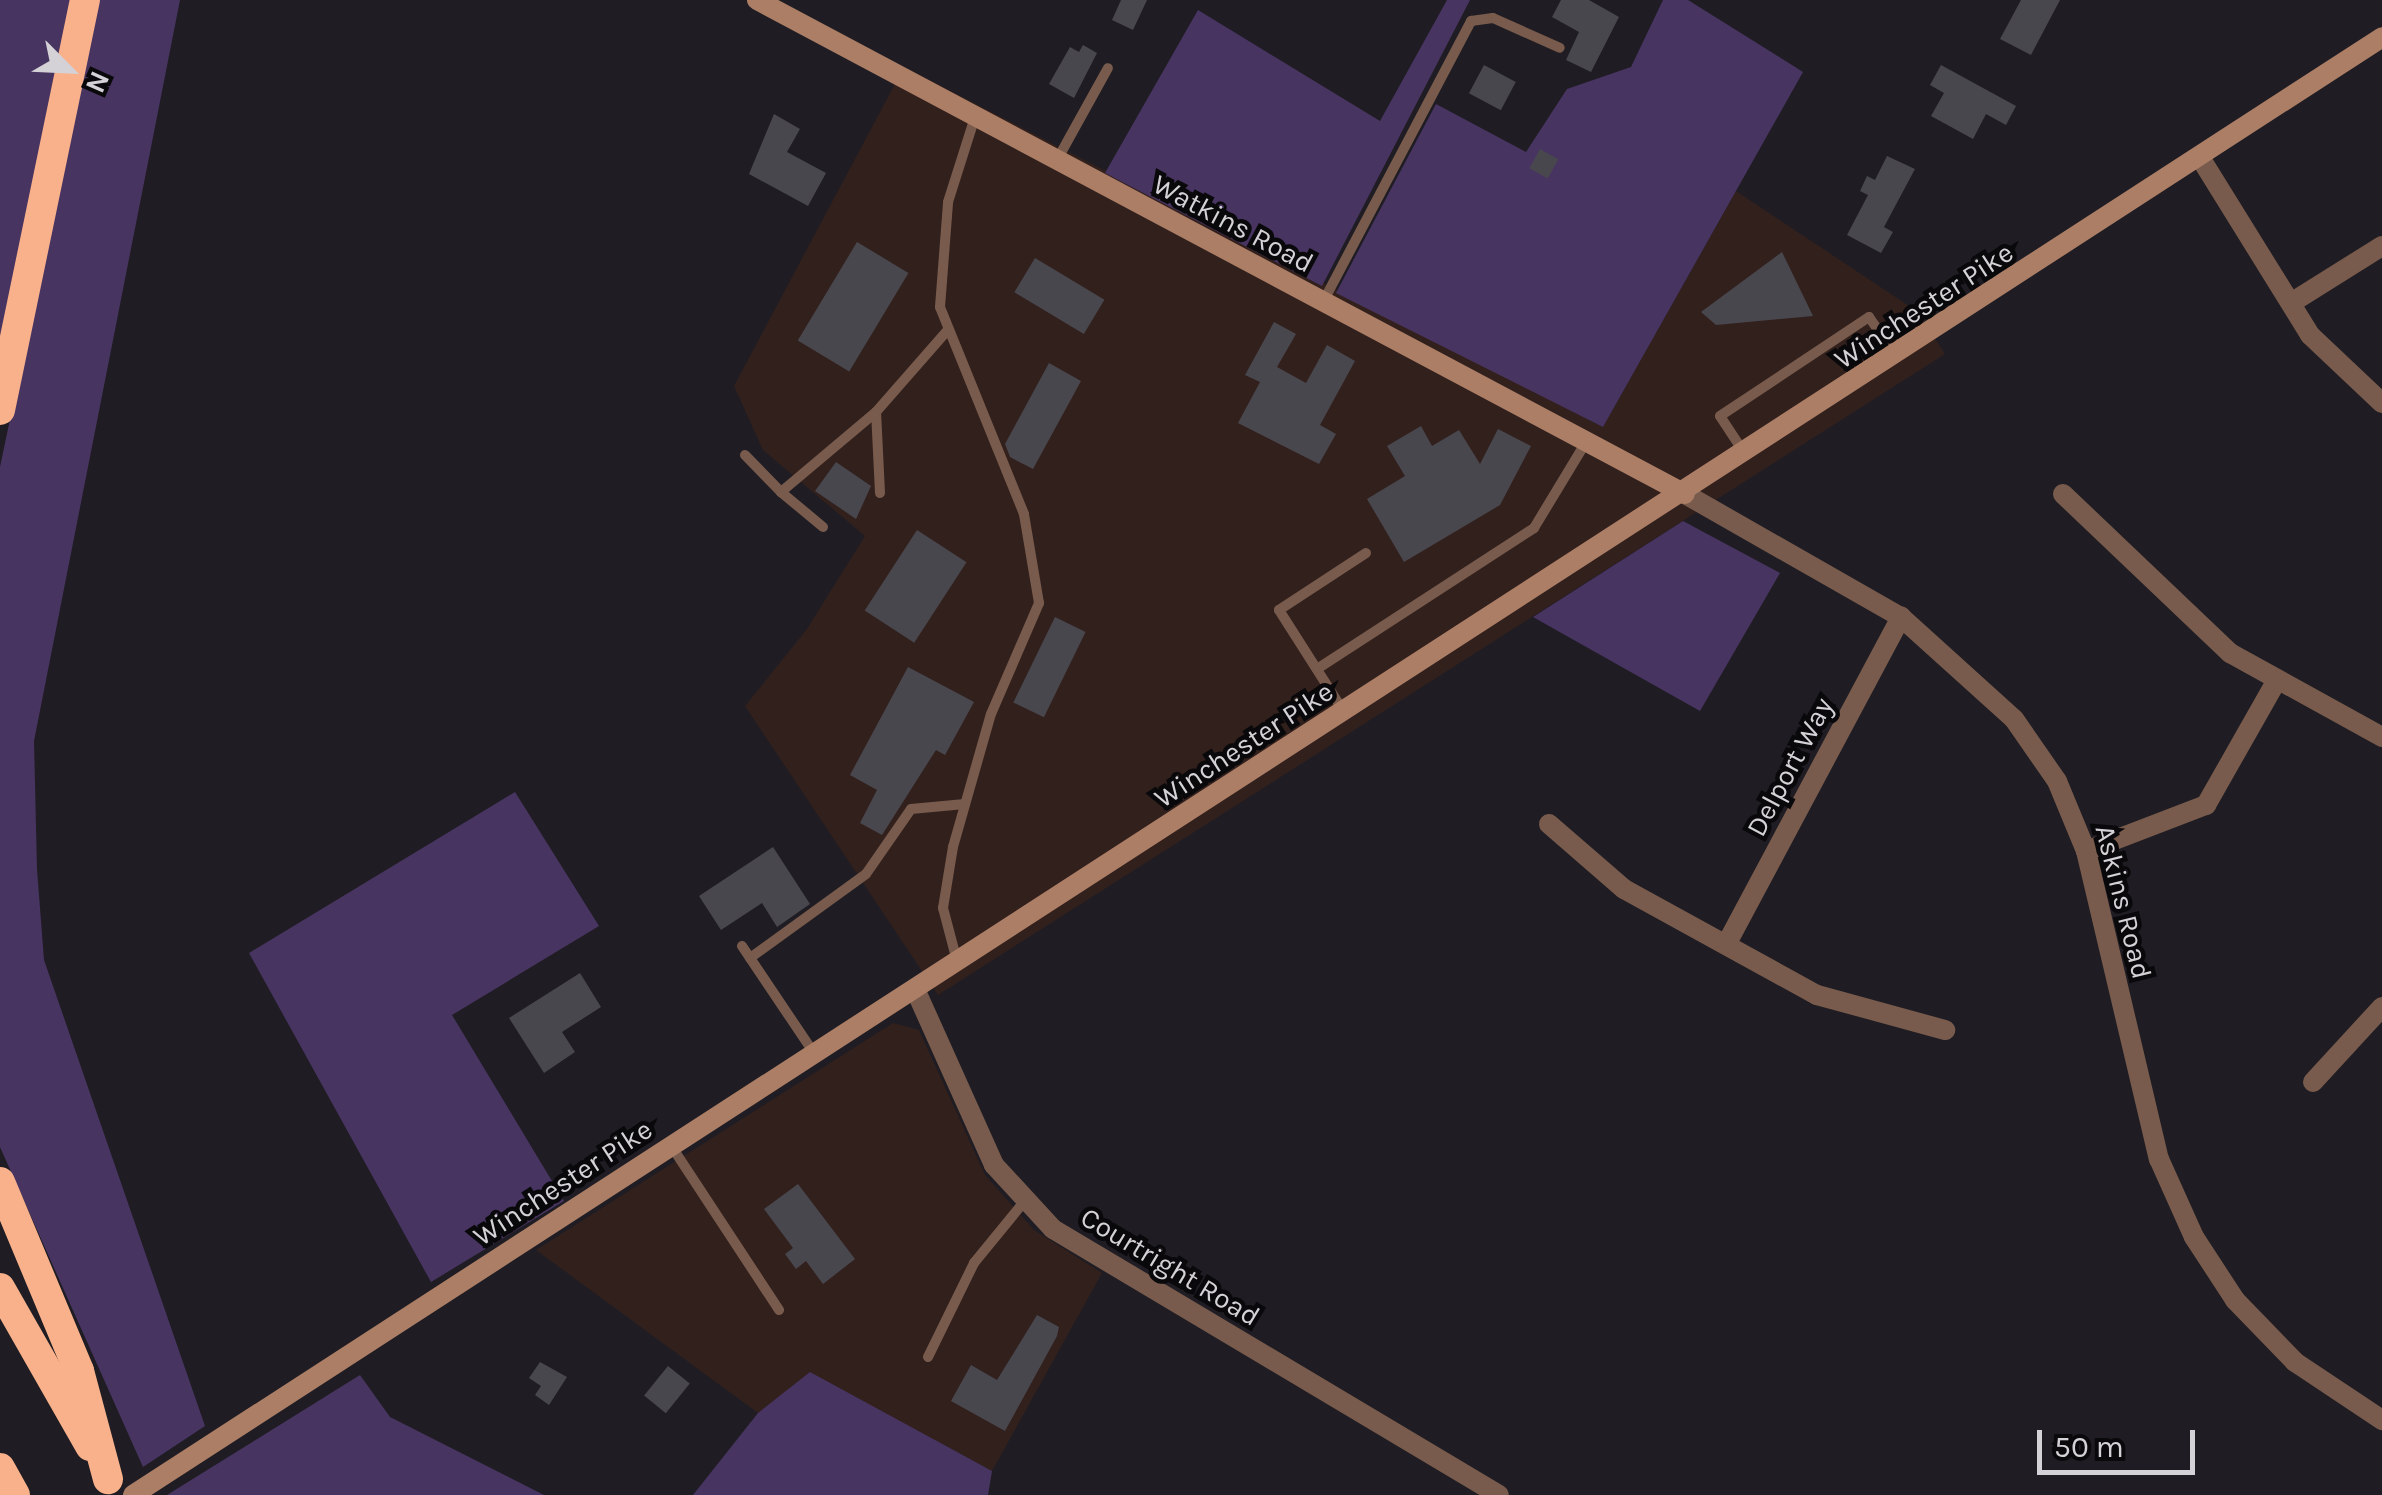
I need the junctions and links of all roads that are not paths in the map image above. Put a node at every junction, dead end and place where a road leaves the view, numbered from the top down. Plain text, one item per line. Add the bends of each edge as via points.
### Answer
1 (85, 0) edge
2 (757, 0) edge
3 (2382, 38) edge
4 (1560, 48) dead end
5 (1108, 68) dead end
6 (974, 117) junction
7 (2200, 159) junction
8 (1056, 161) junction
9 (2382, 246) edge
10 (1322, 303) junction
11 (2291, 303) junction
12 (947, 332) junction
13 (1896, 356) junction
14 (2382, 404) edge
15 (0, 410) edge
16 (876, 412) junction
17 (1587, 441) junction
18 (1746, 454) junction
19 (744, 455) dead end
20 (782, 492) junction
21 (880, 494) dead end
22 (1685, 494) junction
23 (2062, 494) dead end
24 (823, 527) dead end
25 (1366, 553) dead end
26 (1902, 617) junction
27 (1317, 669) junction
28 (2277, 680) junction
29 (1345, 713) junction
30 (2382, 738) edge
31 (965, 804) junction
32 (1549, 824) dead end
33 (2086, 851) junction
34 (1727, 943) junction
35 (742, 946) dead end
36 (750, 958) junction
37 (958, 962) junction
38 (915, 989) junction
39 (2382, 1008) edge
40 (1945, 1030) dead end
41 (814, 1054) junction
42 (2313, 1082) dead end
43 (672, 1146) junction
44 (0, 1182) edge
45 (1024, 1202) junction
46 (0, 1288) edge
47 (779, 1310) dead end
48 (928, 1357) dead end
49 (2382, 1420) edge
50 (0, 1468) edge
51 (120, 1490) edge
52 (15, 1495) edge
53 (1499, 1495) edge

1 - 15 highway
2 - 6 main road, Watkins Road
3 - 7 main road, Winchester Pike
4 - 10 lane via 1493,18 1471,22
5 - 8 lane
6 - 8 main road, Watkins Road
6 - 12 lane via 948,202 938,277
7 - 11 street
7 - 13 main road, Winchester Pike
8 - 10 main road, Watkins Road
9 - 11 street
10 - 17 main road, Watkins Road
11 - 14 street via 2338,370
12 - 16 lane
12 - 31 lane via 1024,514 1039,575 1039,603 992,714
13 - 18 main road, Winchester Pike
13 - 18 lane via 1869,317 1720,416
16 - 20 lane
16 - 21 lane
17 - 22 main road, Watkins Road
17 - 27 lane via 1534,528
18 - 22 main road, Winchester Pike
19 - 20 lane
20 - 24 lane
22 - 26 street, Askins Road
22 - 29 main road, Winchester Pike
23 - 28 street via 2206,632
25 - 27 lane via 1280,610
26 - 33 street, Askins Road via 2014,719 2057,781
26 - 34 street, Delport Way
27 - 29 lane
28 - 30 street
28 - 33 street via 2206,805
29 - 37 main road, Winchester Pike
31 - 36 lane via 911,809 866,874
31 - 37 lane via 943,908
32 - 34 street via 1600,874
33 - 49 street, Askins Road via 2159,1159 2194,1238 2235,1300 2296,1362
34 - 40 street via 1817,995
35 - 36 lane
36 - 41 lane
37 - 38 main road, Winchester Pike
38 - 41 main road, Winchester Pike
38 - 45 street, Courtright Road via 976,1130
39 - 42 street
41 - 43 main road, Winchester Pike
43 - 47 lane
43 - 51 main road, Winchester Pike via 208,1446
44 - 51 highway
45 - 48 lane via 974,1264
45 - 53 street, Courtright Road via 1082,1249
46 - 51 highway
50 - 52 highway

